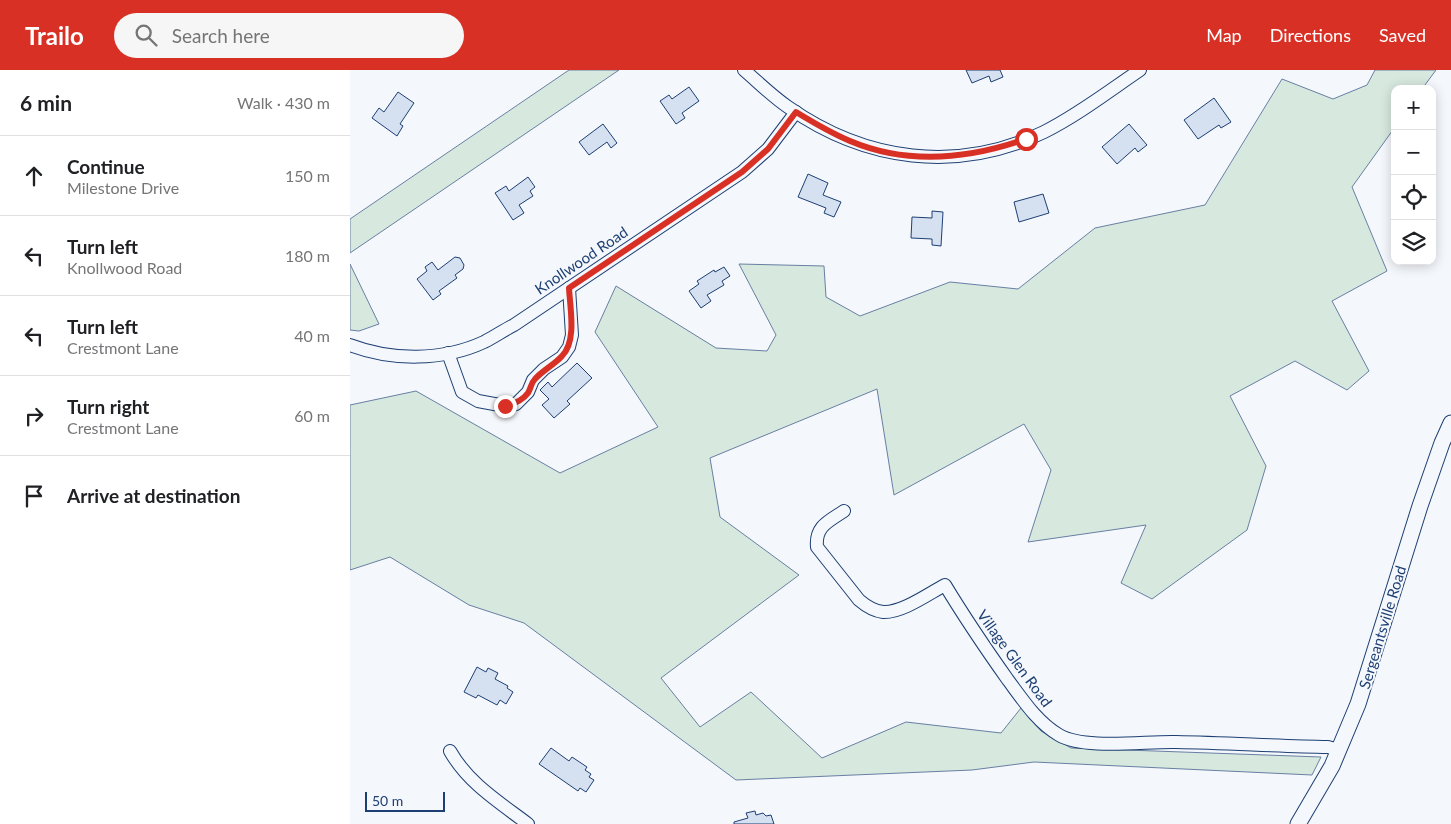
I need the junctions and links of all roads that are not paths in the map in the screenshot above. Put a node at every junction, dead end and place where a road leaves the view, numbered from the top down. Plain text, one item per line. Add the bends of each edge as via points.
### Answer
1 (744, 70) edge
2 (1140, 70) edge
3 (796, 112) junction
4 (569, 288) junction
5 (350, 345) edge
6 (448, 353) junction
7 (1451, 423) edge
8 (844, 511) dead end
9 (450, 750) dead end
10 (1339, 750) junction
11 (528, 824) edge
12 (1298, 824) edge

1 - 3 street
2 - 3 street via 1043,132 1011,145 956,156 920,157 879,150 852,142
3 - 4 street, Knollwood Road via 768,149 742,172
4 - 6 street, Knollwood Road via 498,334
4 - 6 street via 572,334 569,347 562,357 533,380 528,392 516,404 505,406 478,401 462,392
5 - 6 street, Knollwood Road via 398,356
7 - 10 main road, Sergeantsville Road via 1420,506 1358,704
8 - 10 street, Village Glen Road via 818,531 816,547 855,596 866,606 883,612 892,611 945,586 1026,705 1062,737 1096,743 1175,742
9 - 11 street via 479,788
10 - 12 main road, Sergeantsville Road

